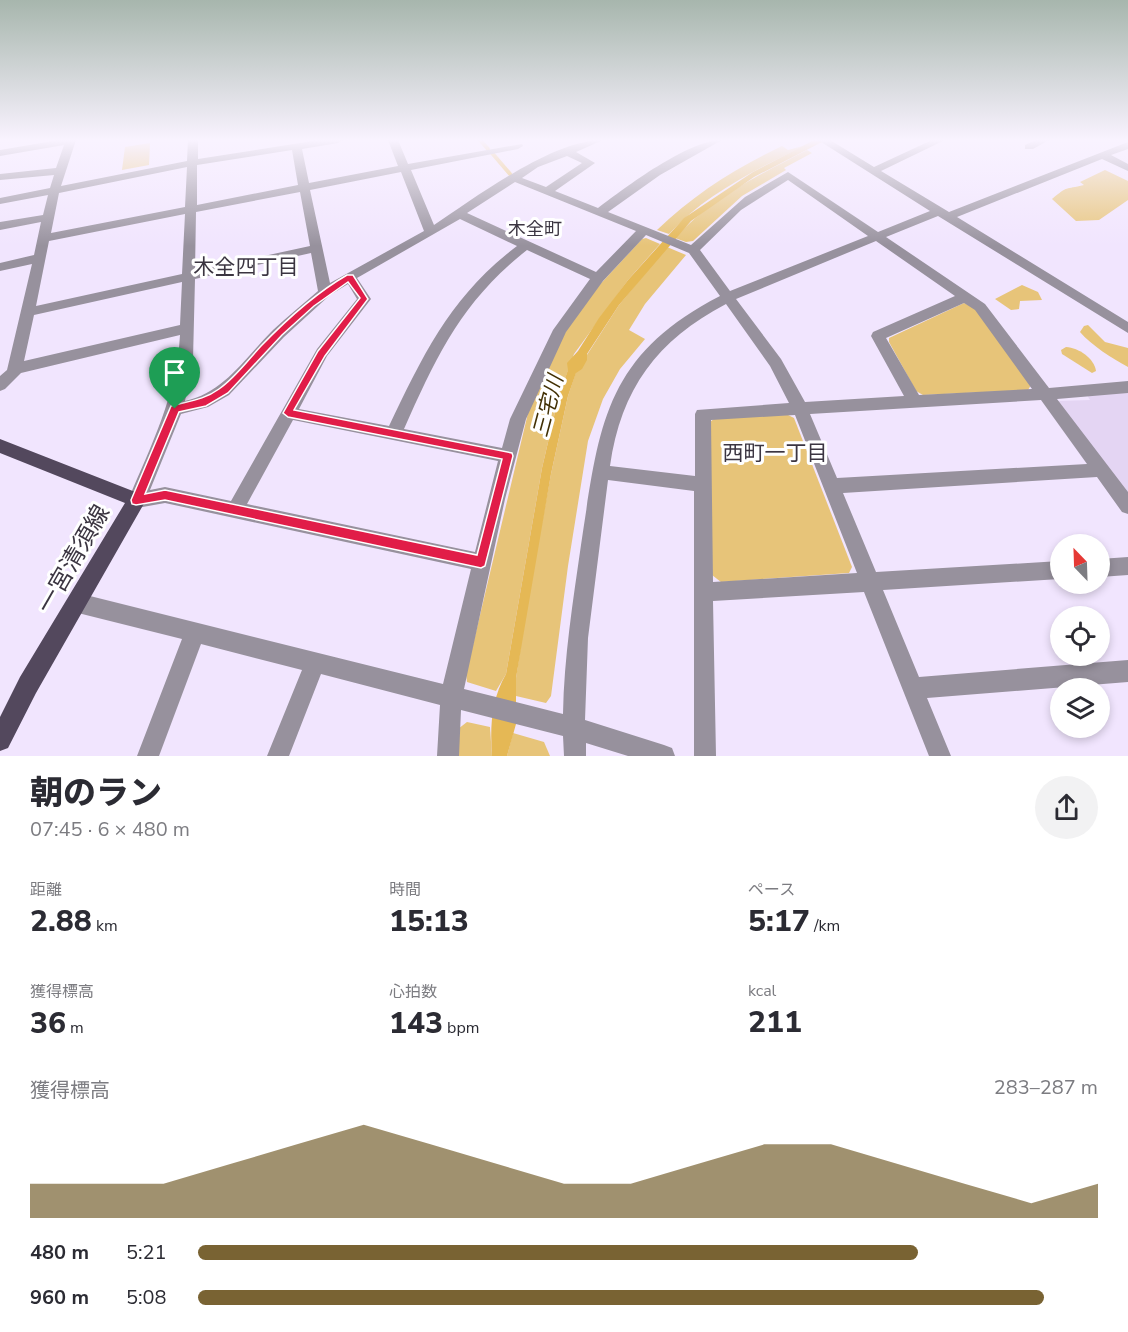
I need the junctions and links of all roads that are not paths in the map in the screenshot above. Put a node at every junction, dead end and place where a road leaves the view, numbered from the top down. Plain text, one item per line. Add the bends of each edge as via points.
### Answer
1 (17, 175) edge
2 (59, 175) edge
3 (134, 175) edge
4 (192, 175) edge
5 (302, 175) edge
6 (371, 175) edge
7 (407, 175) edge
8 (571, 175) edge
9 (651, 175) edge
10 (788, 175) edge
11 (788, 175) edge
12 (880, 175) edge
13 (1047, 175) edge
14 (0, 177) edge
15 (513, 178) joint
16 (305, 188) junction
17 (54, 191) junction
18 (546, 192) junction
19 (0, 201) edge
20 (190, 210) junction
21 (599, 213) junction
22 (459, 214) junction
23 (943, 214) junction
24 (49, 217) junction
25 (0, 226) edge
26 (431, 232) junction
27 (648, 233) junction
28 (877, 236) junction
29 (44, 238) junction
30 (525, 244) junction
31 (316, 248) junction
32 (690, 249) junction
33 (39, 258) junction
34 (0, 267) edge
35 (189, 275) junction
36 (350, 277) junction
37 (598, 278) junction
38 (325, 292) junction
39 (728, 297) junction
40 (965, 297) junction
41 (28, 312) junction
42 (187, 328) junction
43 (1128, 328) edge
44 (15, 369) junction
45 (0, 385) edge
46 (1128, 387) edge
47 (1044, 394) junction
48 (915, 402) junction
49 (800, 408) junction
50 (175, 409) junction
51 (288, 413) junction
52 (393, 435) junction
53 (0, 446) edge
54 (508, 456) junction
55 (1101, 470) junction
56 (601, 472) junction
57 (704, 485) junction
58 (831, 486) junction
59 (136, 500) junction
60 (1128, 506) edge
61 (235, 510) junction
62 (481, 562) junction
63 (1128, 566) edge
64 (1110, 567) edge
65 (1050, 571) edge
66 (870, 582) junction
67 (705, 592) junction
68 (78, 603) junction
69 (195, 633) junction
70 (315, 663) junction
71 (1128, 671) edge
72 (913, 688) junction
73 (459, 700) junction
74 (572, 727) junction
75 (0, 740) edge
76 (148, 756) edge
77 (278, 756) edge
78 (448, 756) edge
79 (575, 756) edge
80 (664, 756) edge
81 (705, 756) edge
82 (940, 756) edge

1 - 14 street
2 - 17 street
3 - 17 street
4 - 20 street
5 - 16 street
6 - 16 street
7 - 26 street
8 - 18 street
9 - 21 street
10 - 32 street via 744,201
11 - 28 street
12 - 23 street
13 - 23 street
15 - 18 street
15 - 22 street
16 - 20 street
16 - 31 street
17 - 19 street
17 - 24 street
18 - 21 street
20 - 29 street
20 - 35 street
21 - 27 street
22 - 26 street
22 - 30 street
23 - 28 street
23 - 43 street
24 - 25 street
24 - 29 street
26 - 36 street
27 - 32 street
27 - 37 street
28 - 39 street
28 - 40 street
29 - 33 street
30 - 37 street
30 - 52 street via 481,282 457,310 433,347
31 - 35 street
31 - 38 street
32 - 39 street
33 - 34 street
33 - 41 street
35 - 41 street
35 - 42 street
36 - 38 street
36 - 51 street via 364,299 322,353
37 - 54 street via 560,330 546,357 518,419
38 - 50 street via 224,391 203,403
39 - 49 street via 776,363
39 - 56 street via 674,328 638,367 619,401
40 - 47 street via 980,307
40 - 48 street via 878,336
41 - 44 street
42 - 44 street
42 - 50 street via 186,359
44 - 45 street
46 - 47 street
47 - 48 street
47 - 55 street
48 - 49 street
49 - 57 street via 703,414
49 - 58 street
50 - 59 street
51 - 52 street
51 - 61 street
52 - 54 street
53 - 59 main road, 一宮清須線
54 - 62 street
55 - 58 street
55 - 60 street
56 - 57 street
56 - 74 street via 579,626
57 - 67 street
58 - 66 street
59 - 61 street via 165,495
59 - 68 main road, 一宮清須線
61 - 62 street
62 - 73 street
63 - 64 street
65 - 66 street
66 - 67 street
66 - 72 street
67 - 81 street
68 - 69 street
68 - 75 main road, 一宮清須線
69 - 70 street
69 - 76 street
70 - 73 street
70 - 77 street
71 - 72 street
72 - 82 street
73 - 74 street
73 - 78 street
74 - 79 street
74 - 80 street

